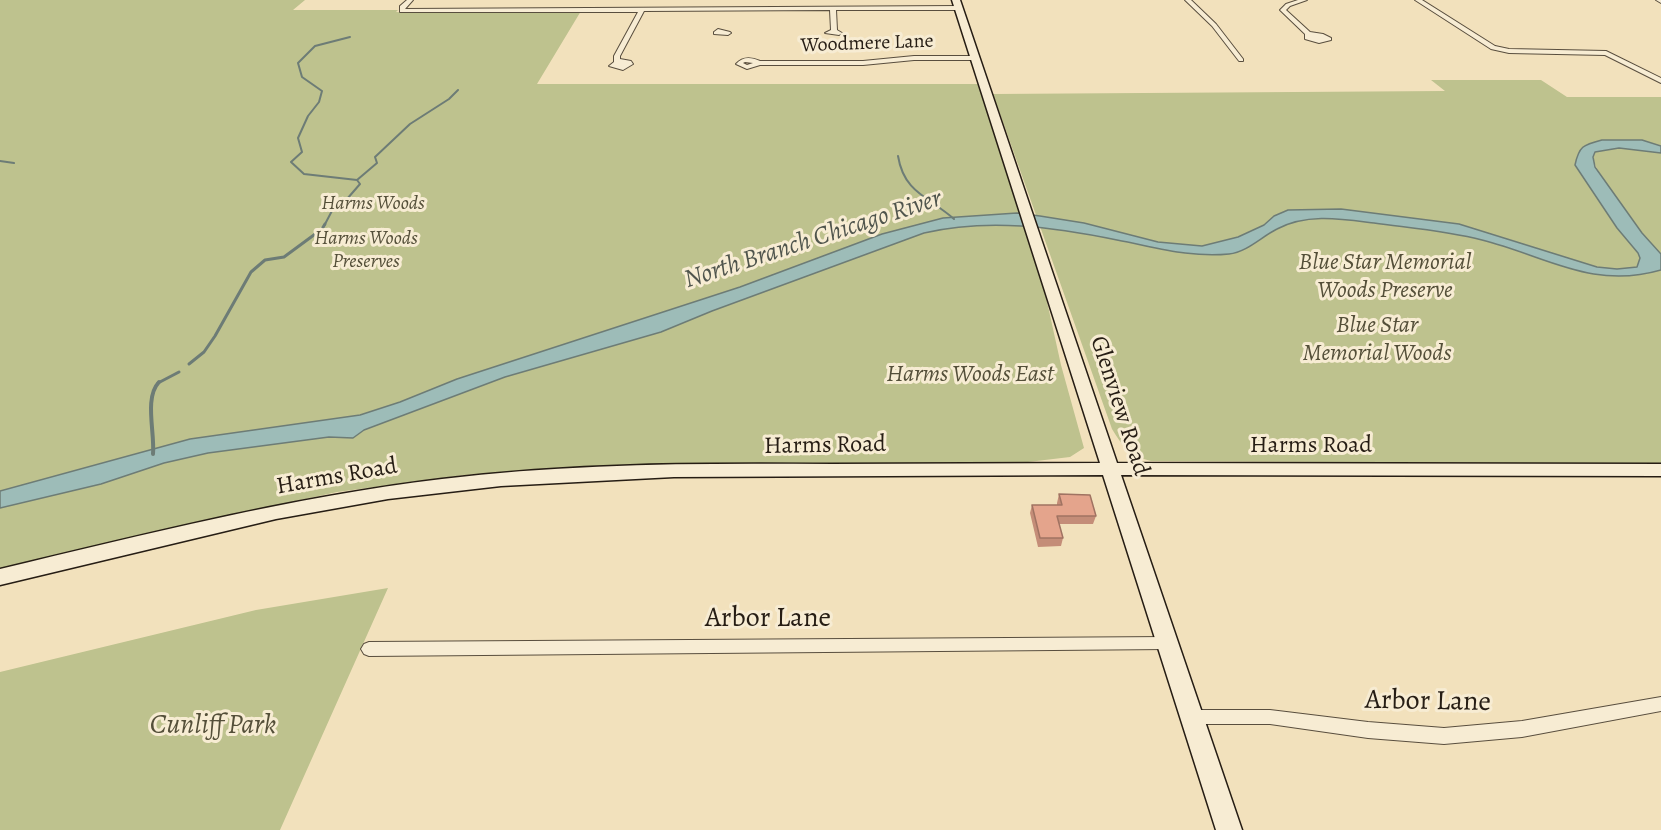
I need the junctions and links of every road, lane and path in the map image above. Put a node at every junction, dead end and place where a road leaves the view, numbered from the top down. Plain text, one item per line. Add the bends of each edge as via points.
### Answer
1 (410, 0) edge
2 (778, 0) edge
3 (1188, 0) edge
4 (1304, 0) edge
5 (1418, 0) edge
6 (582, 2) dead end
7 (958, 4) edge
8 (777, 8) junction
9 (833, 9) junction
10 (578, 10) junction
11 (642, 10) junction
12 (728, 10) junction
13 (723, 30) dead end
14 (834, 31) dead end
15 (1308, 34) dead end
16 (976, 58) junction
17 (1241, 60) dead end
18 (617, 62) dead end
19 (759, 63) dead end
20 (1661, 81) edge
21 (1111, 470) junction
22 (1661, 471) edge
23 (0, 577) edge
24 (1168, 643) junction
25 (369, 649) dead end
26 (1661, 704) edge
27 (1192, 717) junction
28 (1229, 830) edge

1 - 10 street via 402,10
2 - 8 street
3 - 17 street
4 - 15 street via 1283,10
5 - 20 street via 1496,49 1606,53
6 - 10 street
7 - 9 street
7 - 16 main road, Glenview Road
8 - 9 street
8 - 12 street
9 - 14 street
10 - 11 street
11 - 12 street
11 - 18 street
12 - 13 street
16 - 19 street, Woodmere Lane
16 - 21 main road, Glenview Road
21 - 22 main road, Harms Road
21 - 23 main road, Harms Road via 595,474 447,484 278,511
21 - 24 main road, Glenview Road
24 - 25 street, Arbor Lane
24 - 27 main road, Glenview Road
26 - 27 street, Arbor Lane via 1522,729 1444,736 1270,717
27 - 28 main road, Glenview Road

